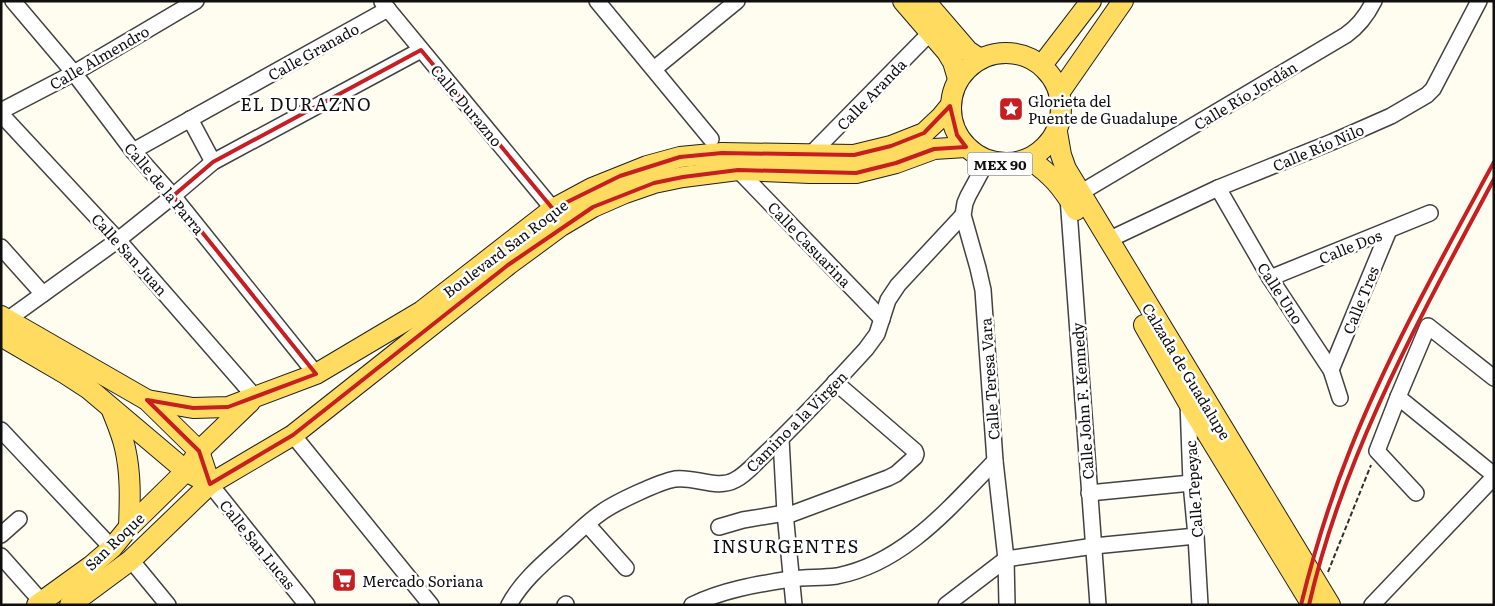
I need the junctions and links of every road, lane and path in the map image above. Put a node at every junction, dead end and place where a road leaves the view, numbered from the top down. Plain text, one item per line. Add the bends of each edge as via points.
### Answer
1 (13, 1) edge
2 (196, 1) edge
3 (598, 1) edge
4 (737, 1) edge
5 (903, 1) edge
6 (925, 1) edge
7 (1091, 1) edge
8 (1123, 1) edge
9 (1479, 1) edge
10 (1368, 3) edge
11 (385, 5) edge
12 (931, 32) junction
13 (421, 50) junction
14 (980, 59) junction
15 (1042, 66) junction
16 (654, 69) junction
17 (74, 73) junction
18 (958, 79) junction
19 (1060, 93) junction
20 (950, 106) junction
21 (1, 113) edge
22 (190, 119) junction
23 (1057, 132) junction
24 (711, 139) dead end
25 (966, 147) junction
26 (133, 151) junction
27 (810, 155) junction
28 (1029, 159) junction
29 (987, 161) junction
30 (213, 162) junction
31 (738, 170) junction
32 (1218, 188) junction
33 (1074, 195) junction
34 (173, 196) junction
35 (553, 208) junction
36 (1430, 214) dead end
37 (963, 215) junction
38 (1390, 230) junction
39 (118, 240) junction
40 (1108, 240) junction
41 (1, 247) edge
42 (1270, 278) junction
43 (43, 294) junction
44 (882, 319) junction
45 (3, 324) edge
46 (1331, 370) junction
47 (316, 374) junction
48 (1189, 374) junction
49 (1494, 378) edge
50 (835, 382) junction
51 (255, 397) junction
52 (1398, 397) junction
53 (1340, 398) dead end
54 (147, 400) junction
55 (1188, 402) junction
56 (110, 406) junction
57 (1, 430) edge
58 (293, 435) junction
59 (781, 440) junction
60 (199, 451) junction
61 (1377, 451) junction
62 (995, 461) junction
63 (186, 471) junction
64 (1494, 476) edge
65 (1190, 483) junction
66 (210, 484) junction
67 (1089, 493) junction
68 (1416, 493) dead end
69 (785, 515) junction
70 (19, 519) dead end
71 (587, 524) junction
72 (129, 527) junction
73 (720, 527) dead end
74 (1, 535) edge
75 (1196, 536) junction
76 (1094, 546) junction
77 (112, 548) junction
78 (1, 556) edge
79 (1006, 559) junction
80 (131, 560) junction
81 (626, 568) dead end
82 (792, 579) junction
83 (1321, 600) edge
84 (39, 603) edge
85 (70, 605) edge
86 (168, 605) edge
87 (307, 605) edge
88 (431, 605) edge
89 (509, 605) edge
90 (692, 605) edge
91 (794, 605) edge
92 (946, 605) edge
93 (1007, 605) edge
94 (1098, 605) edge
95 (1200, 605) edge
96 (1372, 605) edge

1 - 17 street, Calle de la Parra
2 - 17 street, Calle Almendro
3 - 16 street
4 - 16 street
5 - 12 main road
6 - 14 main road via 968,51
7 - 15 main road
8 - 19 main road
9 - 32 street, Calle Río Nilo via 1427,95 1391,116
10 - 33 street, Calle Río Jordán via 1355,29 1346,35
11 - 13 street, Calle Durazno
11 - 22 street, Calle Granado
12 - 18 main road via 953,62
12 - 27 street, Calle Aranda
13 - 30 street
13 - 35 street, Calle Durazno
14 - 15 main road, MEX 90 via 995,53 1012,53 1028,57
14 - 18 main road, MEX 90
15 - 19 main road, MEX 90
16 - 24 street
17 - 21 street, Calle Almendro
17 - 26 street, Calle de la Parra
18 - 20 main road, MEX 90
19 - 23 main road, MEX 90 via 1061,113
20 - 25 main road, MEX 90 via 957,135
20 - 27 main road, Boulevard San Roque via 924,133 891,146 854,155
21 - 39 street, Calle San Juan
22 - 26 street, Calle Granado
22 - 30 street
23 - 28 main road, MEX 90 via 1045,148
23 - 33 main road, Calzada de Guadalupe / MEX 90
25 - 29 main road, MEX 90
25 - 31 main road, Boulevard San Roque via 934,149 896,164 856,173
26 - 34 street, Calle de la Parra
27 - 35 main road, Boulevard San Roque via 722,153 680,157 620,176
28 - 29 main road, MEX 90 via 1001,164
28 - 33 main road, Calzada de Guadalupe / MEX 90
29 - 37 street via 964,203
30 - 34 street
31 - 44 street, Calle Casuarina
31 - 58 main road, Boulevard San Roque via 654,183 593,207 561,226
32 - 40 street, Calle Río Nilo
32 - 42 street, Calle Uno
33 - 40 main road, Calzada de Guadalupe / MEX 90
33 - 55 main road, Calzada de Guadalupe / MEX 90
33 - 67 street, Calle John F. Kennedy
34 - 39 street
34 - 47 street, Calle de la Parra
35 - 47 main road, Boulevard San Roque via 422,311
36 - 38 street, Calle Dos
37 - 44 street, Camino a la Virgen via 898,285 888,300
37 - 62 street, Calle Teresa Vara via 983,290
38 - 42 street, Calle Dos
38 - 46 street, Calle Tres
39 - 43 street
39 - 51 street, Calle San Juan
40 - 48 main road, Calzada de Guadalupe / MEX 90
41 - 43 street
42 - 46 street, Calle Uno
43 - 45 street
44 - 50 street, Camino a la Virgen via 877,334 866,349
45 - 54 main road
45 - 56 main road
46 - 53 street, Calle Uno
47 - 51 main road, Boulevard San Roque
48 - 55 street, Calle Tepeyac
48 - 83 main road, Calzada de Guadalupe / MEX 90
49 - 52 street via 1428,326
50 - 59 street, Camino a la Virgen
50 - 69 street via 915,451 915,457 888,478
51 - 54 main road via 228,407 193,408
51 - 60 main road, Boulevard San Roque
52 - 61 street
52 - 64 street
54 - 60 main road
55 - 65 street, Calle Tepeyac
55 - 83 main road, Calzada de Guadalupe / MEX 90
56 - 63 main road
56 - 72 main road via 129,470
57 - 77 street
58 - 66 main road, Boulevard San Roque
58 - 88 street
59 - 69 street
59 - 71 street, Camino a la Virgen via 733,481 717,483 675,479 623,500
60 - 63 main road, Boulevard San Roque
60 - 66 main road
61 - 68 street
61 - 83 path
62 - 79 street, Calle Teresa Vara
62 - 82 street via 926,530 879,561 836,576
63 - 66 main road
63 - 72 main road, San Roque
64 - 96 street
65 - 67 street
65 - 75 street, Calle Tepeyac
66 - 80 main road, San Roque
66 - 87 street, Calle San Lucas
67 - 76 street, Calle John F. Kennedy
69 - 73 street via 743,520
69 - 82 street
70 - 74 street
71 - 81 street
71 - 89 street, Camino a la Virgen via 533,574 514,594
72 - 77 main road, San Roque
75 - 76 street
75 - 95 street, Calle Tepeyac
76 - 79 street
76 - 94 street, Calle John F. Kennedy
77 - 84 main road, San Roque
78 - 84 street
79 - 92 street
79 - 93 street, Calle Teresa Vara
80 - 85 main road, San Roque
80 - 86 street
82 - 90 street via 736,590
82 - 91 street

